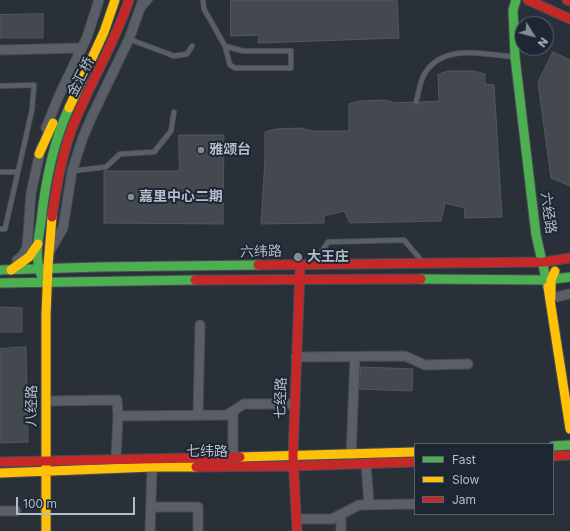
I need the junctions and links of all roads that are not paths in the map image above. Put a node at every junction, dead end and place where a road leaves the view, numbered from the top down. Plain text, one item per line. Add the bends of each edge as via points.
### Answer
1 (99, 0) edge
2 (115, 0) edge
3 (129, 0) edge
4 (143, 0) edge
5 (150, 0) edge
6 (203, 0) edge
7 (516, 0) edge
8 (528, 0) edge
9 (567, 0) edge
10 (570, 2) edge
11 (140, 10) junction
12 (570, 18) edge
13 (129, 39) junction
14 (192, 46) dead end
15 (225, 46) junction
16 (82, 48) junction
17 (0, 50) edge
18 (515, 58) junction
19 (0, 86) edge
20 (416, 102) dead end
21 (174, 112) dead end
22 (51, 139) junction
23 (39, 154) junction
24 (60, 168) joint
25 (72, 171) junction
26 (0, 172) edge
27 (17, 172) junction
28 (0, 229) edge
29 (38, 244) junction
30 (50, 250) junction
31 (570, 259) edge
32 (544, 262) junction
33 (424, 263) junction
34 (300, 265) junction
35 (312, 265) junction
36 (38, 268) junction
37 (49, 268) junction
38 (0, 269) edge
39 (11, 270) junction
40 (570, 277) edge
41 (299, 279) junction
42 (549, 280) junction
43 (48, 282) junction
44 (0, 283) edge
45 (570, 294) edge
46 (551, 298) junction
47 (200, 325) dead end
48 (296, 357) junction
49 (355, 357) junction
50 (468, 364) dead end
51 (568, 395) edge
52 (46, 401) junction
53 (294, 404) junction
54 (233, 411) junction
55 (198, 415) junction
56 (118, 416) junction
57 (570, 429) edge
58 (570, 445) edge
59 (554, 446) edge
60 (414, 452) edge
61 (570, 454) edge
62 (352, 455) junction
63 (233, 456) junction
64 (293, 456) junction
65 (554, 456) edge
66 (116, 458) junction
67 (45, 460) junction
68 (0, 462) edge
69 (414, 462) edge
70 (366, 464) junction
71 (152, 466) junction
72 (294, 466) junction
73 (45, 471) junction
74 (0, 473) edge
75 (414, 504) edge
76 (369, 505) junction
77 (151, 507) junction
78 (0, 511) edge
79 (16, 512) dead end
80 (341, 514) junction
81 (296, 519) junction
82 (46, 531) edge
83 (150, 531) edge
84 (198, 531) edge
85 (297, 531) edge
86 (341, 531) edge

1 - 16 street
2 - 22 main road, 金汇桥 via 91,61
3 - 24 main road, 金汇桥 via 117,34 75,120
4 - 11 street
5 - 11 lane
6 - 15 lane via 204,9
7 - 18 main road, 六经路
8 - 12 main road
9 - 10 main road
11 - 13 street
13 - 14 lane via 174,56 186,54
13 - 25 street via 83,137
15 - 15 lane via 230,65 235,68 291,68 291,50 243,51
16 - 17 street
16 - 23 street via 58,98
18 - 20 lane via 464,52 450,54 435,61 424,74
18 - 32 main road, 六经路 via 536,235
19 - 27 lane via 34,85 32,110
21 - 25 lane via 171,131 154,152 120,154 106,167
22 - 23 main road
22 - 29 main road
23 - 38 street via 31,193 26,248 15,262
24 - 30 main road, 八经路
25 - 30 street via 63,228
26 - 27 lane
27 - 28 lane via 5,229
29 - 36 main road
29 - 39 main road via 28,257
30 - 37 main road, 八经路
31 - 32 main road, 六纬路
31 - 42 main road via 557,268
32 - 33 main road, 六纬路
32 - 42 main road, 六经路
33 - 35 main road, 六纬路
33 - 35 lane via 404,240 328,242
34 - 35 main road, 六纬路
34 - 37 main road, 六纬路
34 - 41 main road, 七经路
36 - 37 main road, 六纬路
36 - 39 main road, 六纬路
36 - 43 main road via 40,275
37 - 43 main road, 八经路
38 - 39 main road, 六纬路
40 - 42 main road, 六纬路
41 - 42 main road, 六纬路
41 - 43 main road, 六纬路
41 - 48 main road, 七经路
42 - 46 main road, 六经路
43 - 44 main road, 六纬路
43 - 52 main road, 八经路
45 - 46 street
46 - 51 main road, 六经路
47 - 55 street
48 - 49 street
48 - 53 main road, 七经路
49 - 50 street via 405,356 425,365
49 - 62 street
51 - 57 main road, 六经路
52 - 56 street via 117,400
52 - 67 main road, 八经路
53 - 54 street via 244,404
53 - 64 main road, 七经路
54 - 55 street via 227,415
54 - 63 street
55 - 56 street
56 - 66 street
58 - 59 main road
60 - 62 main road, 七纬路
61 - 65 main road
62 - 64 main road, 七纬路
63 - 64 main road, 七纬路
63 - 66 main road, 七纬路
64 - 72 main road, 七经路
66 - 67 main road, 七纬路
67 - 68 main road, 七纬路
67 - 73 main road, 八经路
69 - 70 main road, 七纬路
70 - 72 main road, 七纬路
70 - 76 street
71 - 72 main road, 七纬路
71 - 73 main road, 七纬路
71 - 77 street
72 - 81 main road, 七经路
73 - 74 main road, 七纬路
73 - 82 main road, 八经路
75 - 76 street
76 - 80 street via 359,505
77 - 83 street
77 - 84 street via 198,507
78 - 79 street
80 - 81 street via 332,519
80 - 86 street
81 - 85 main road, 七经路

